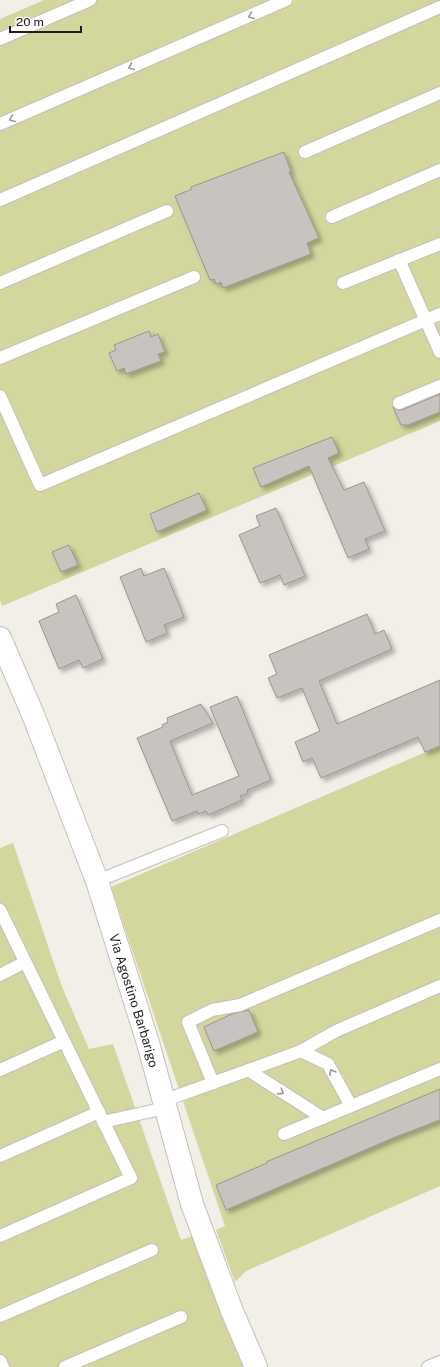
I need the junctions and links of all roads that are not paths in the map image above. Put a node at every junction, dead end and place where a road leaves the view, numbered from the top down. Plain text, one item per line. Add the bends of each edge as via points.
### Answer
1 (90, 0) edge
2 (286, 0) edge
3 (440, 7) edge
4 (0, 39) edge
5 (440, 93) edge
6 (0, 124) edge
7 (305, 152) dead end
8 (440, 170) edge
9 (0, 200) edge
10 (167, 211) dead end
11 (332, 217) dead end
12 (440, 244) edge
13 (399, 260) junction
14 (194, 277) dead end
15 (0, 283) edge
16 (343, 283) dead end
17 (440, 314) edge
18 (426, 320) junction
19 (440, 352) edge
20 (0, 358) edge
21 (440, 386) edge
22 (0, 396) edge
23 (399, 403) dead end
24 (0, 638) edge
25 (222, 831) dead end
26 (97, 881) junction
27 (0, 910) edge
28 (440, 920) edge
29 (25, 962) junction
30 (0, 975) edge
31 (440, 986) edge
32 (64, 1041) junction
33 (301, 1051) junction
34 (440, 1069) edge
35 (0, 1070) edge
36 (248, 1070) junction
37 (213, 1083) junction
38 (164, 1104) junction
39 (351, 1106) junction
40 (101, 1117) junction
41 (323, 1118) junction
42 (284, 1134) dead end
43 (0, 1156) edge
44 (0, 1236) edge
45 (152, 1250) dead end
46 (0, 1316) edge
47 (181, 1317) dead end
48 (0, 1361) edge
49 (440, 1362) edge
50 (2, 1367) edge
51 (64, 1367) edge
52 (256, 1367) edge
53 (428, 1367) edge

1 - 4 lane
2 -> 6 lane
3 - 9 lane
5 - 7 lane
8 - 11 lane
10 - 15 lane
12 - 13 lane
13 - 16 lane
13 - 18 lane
14 - 20 lane
17 - 18 lane
18 - 19 lane
18 - 22 lane via 40,485
21 - 23 lane
24 - 26 street, Via Agostino Barbarigo via 34,716
25 - 26 lane
26 - 38 street, Via Agostino Barbarigo
27 - 29 lane
28 - 37 lane via 240,1005 212,1010 188,1022
29 - 30 lane
29 - 32 lane
31 - 33 lane via 336,1031
32 - 35 lane
32 - 40 lane
33 - 36 lane
39 -> 33 lane via 328,1064
34 - 39 lane
36 - 37 lane
36 -> 41 lane
37 - 38 lane
38 - 40 lane
38 - 52 street, Via Agostino Barbarigo via 192,1204
39 - 41 lane
40 - 43 lane
40 - 44 lane via 131,1178
41 - 42 lane
45 - 46 lane
47 - 51 lane
48 - 50 lane
49 - 53 lane

